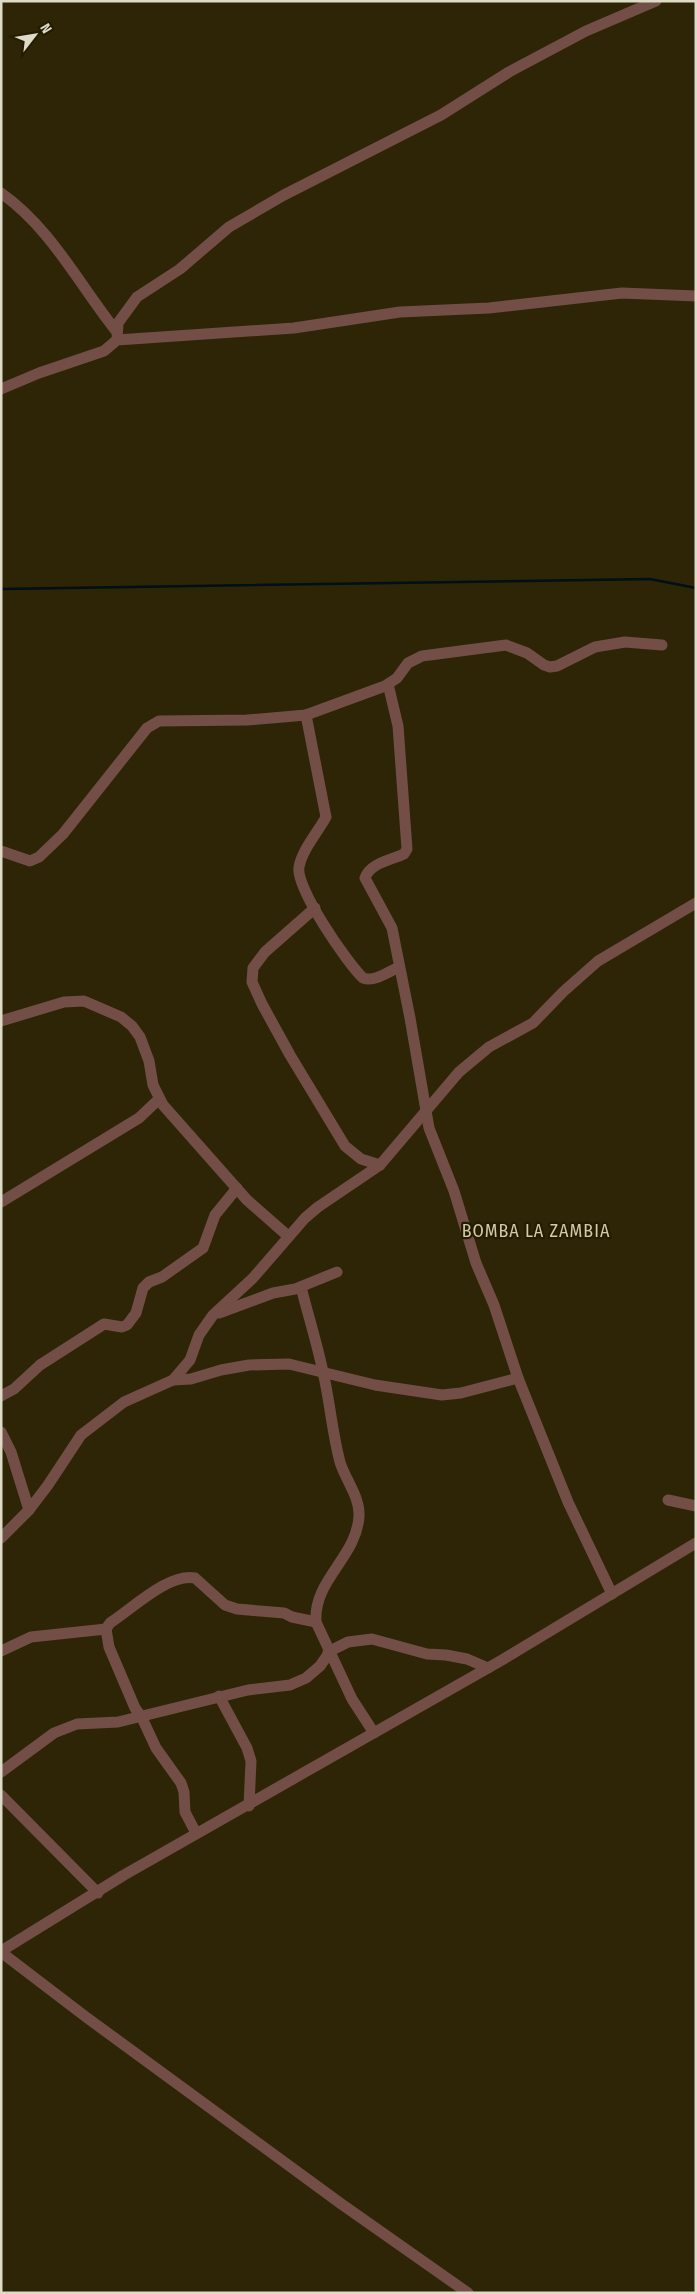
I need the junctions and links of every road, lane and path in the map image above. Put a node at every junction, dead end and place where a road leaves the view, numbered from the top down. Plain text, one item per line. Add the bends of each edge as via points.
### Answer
1 (656, 1) edge
2 (1, 193) edge
3 (696, 296) edge
4 (117, 336) junction
5 (1, 389) edge
6 (662, 645) dead end
7 (388, 684) junction
8 (306, 715) junction
9 (1, 851) edge
10 (696, 903) edge
11 (315, 908) junction
12 (399, 967) junction
13 (1, 1021) edge
14 (159, 1100) junction
15 (427, 1108) junction
16 (380, 1165) junction
17 (237, 1188) junction
18 (1, 1202) edge
19 (288, 1236) junction
20 (337, 1272) dead end
21 (301, 1287) junction
22 (213, 1315) junction
23 (323, 1373) junction
24 (518, 1378) junction
25 (174, 1380) junction
26 (1, 1396) edge
27 (1, 1432) edge
28 (668, 1500) dead end
29 (696, 1506) edge
30 (29, 1510) junction
31 (1, 1538) edge
32 (696, 1543) edge
33 (612, 1594) junction
34 (316, 1622) junction
35 (106, 1629) junction
36 (1, 1651) edge
37 (329, 1653) junction
38 (488, 1668) junction
39 (219, 1696) junction
40 (142, 1718) junction
41 (374, 1733) junction
42 (1, 1772) edge
43 (1, 1795) edge
44 (249, 1806) junction
45 (196, 1833) junction
46 (98, 1893) junction
47 (1, 1952) edge
48 (468, 2293) edge

1 - 4 street via 586,31 509,72 441,115 229,226 180,269 138,296 118,323
2 - 4 street via 36,225 74,270
3 - 4 street via 616,294 489,308 400,312 294,328
4 - 5 street via 104,351
6 - 7 street via 625,642 594,647 550,667 506,645 422,656 408,663
7 - 8 street
7 - 12 street via 398,726 407,849 404,854 375,866 365,878 392,928
8 - 9 street via 247,720 159,721 147,728 63,834 39,857 30,861
8 - 11 street via 326,816 299,864 298,874
10 - 15 street via 598,961 533,1023 489,1048 459,1072
11 - 12 street via 334,941 363,978 378,977
11 - 16 street via 265,952 253,968 252,982 290,1055 345,1146 361,1159
12 - 15 street
13 - 14 street via 64,1002 84,1001 121,1017 140,1037
14 - 17 street
14 - 18 street via 139,1118
15 - 16 street
15 - 24 street via 429,1128 454,1190 476,1264 494,1305
16 - 19 street via 318,1207
17 - 19 street
17 - 26 street via 215,1215 203,1248 143,1288 136,1313 127,1325 104,1324 40,1365 14,1389
19 - 22 street via 253,1278
20 - 21 street
21 - 22 street via 273,1293
21 - 23 street
22 - 25 street via 199,1335 190,1360
23 - 24 street via 375,1385 442,1394 461,1393
23 - 25 street via 289,1364 249,1365
23 - 34 street via 341,1464 360,1516 349,1551 318,1599
24 - 33 street via 568,1502
25 - 30 street via 124,1402 81,1435
27 - 30 street via 11,1452
28 - 29 street
30 - 31 street
32 - 33 street
33 - 38 street
34 - 35 street via 284,1613 225,1605 190,1577 165,1584
34 - 37 street
35 - 36 street via 31,1637
35 - 40 street via 120,1675
37 - 38 street via 348,1642 372,1639 427,1654 467,1659
37 - 39 street via 306,1678 290,1685
37 - 41 street via 352,1699
38 - 41 street
39 - 40 street
39 - 44 street via 251,1761
40 - 42 street via 77,1724 54,1734
40 - 45 street via 156,1748 181,1783 185,1812
41 - 44 street
43 - 46 street
44 - 45 street
45 - 46 street
46 - 47 street
47 - 48 street via 332,2197

